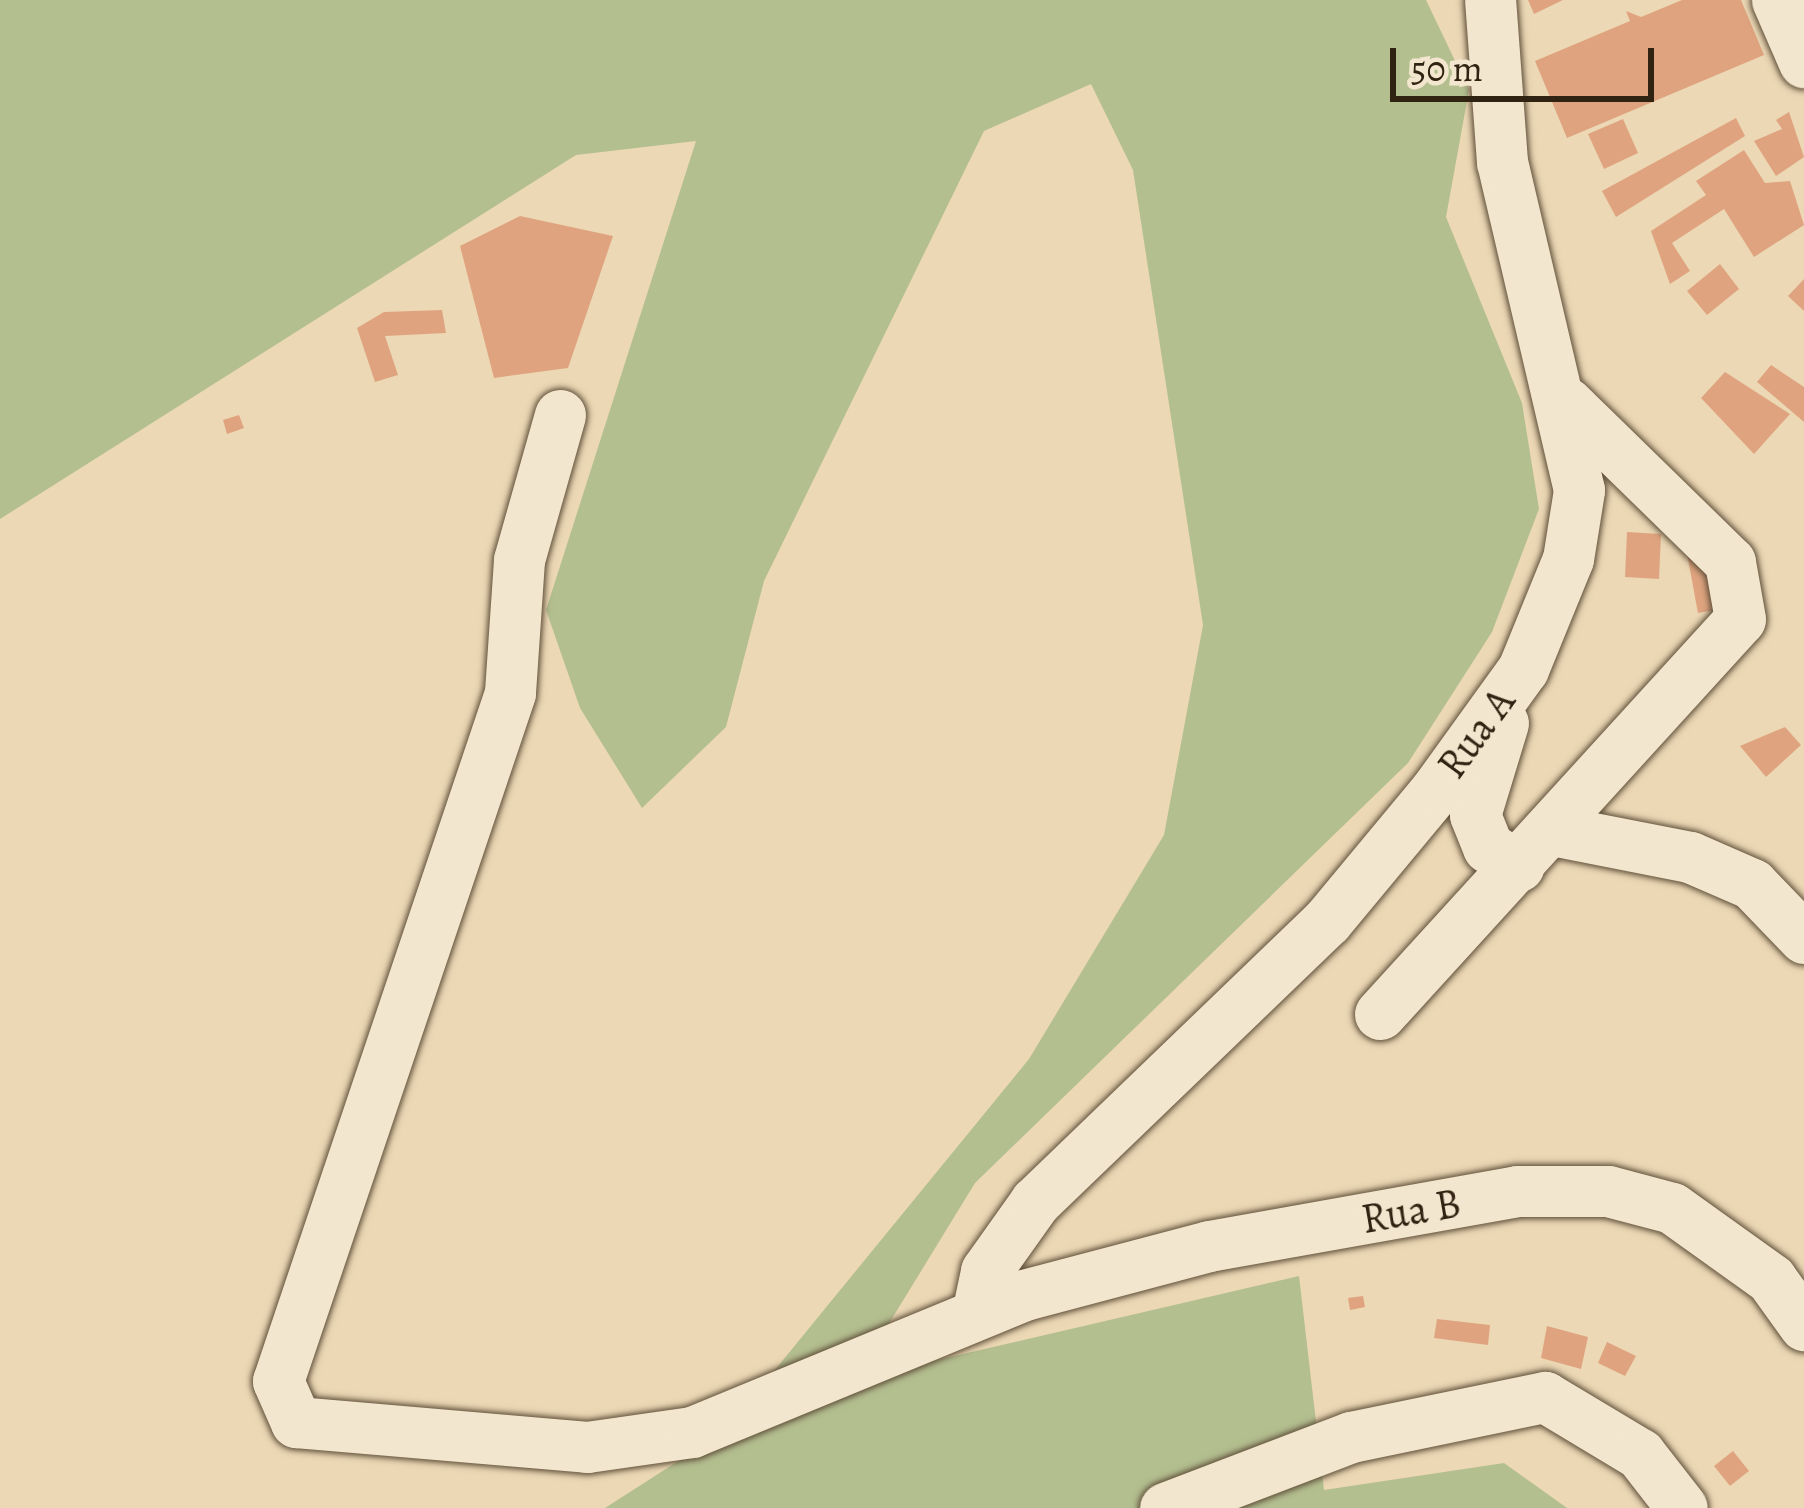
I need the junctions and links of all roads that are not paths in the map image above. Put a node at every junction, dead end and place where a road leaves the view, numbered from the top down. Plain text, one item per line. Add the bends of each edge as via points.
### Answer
1 (1490, 0) edge
2 (1777, 0) edge
3 (1804, 62) edge
4 (1566, 402) junction
5 (560, 415) dead end
6 (1523, 669) junction
7 (1535, 848) junction
8 (1804, 938) edge
9 (1380, 1014) dead end
10 (978, 1309) junction
11 (1804, 1325) edge
12 (1165, 1508) edge
13 (1682, 1508) edge

1 - 4 street, Rua A via 1502,163
2 - 3 street
4 - 6 street, Rua A via 1579,490 1568,560
4 - 7 street via 1730,562 1745,603
5 - 10 street, Rua B via 519,560 510,693 278,1381 284,1411 313,1429 526,1445 692,1432
6 - 7 street via 1475,814 1488,847
6 - 10 street, Rua A via 1327,921 1035,1202 986,1270
7 - 8 street via 1690,857 1752,884
7 - 9 street
10 - 11 street, Rua B via 1282,1232 1517,1191 1608,1191 1672,1208 1730,1243
12 - 13 street via 1351,1437 1545,1397 1640,1454

